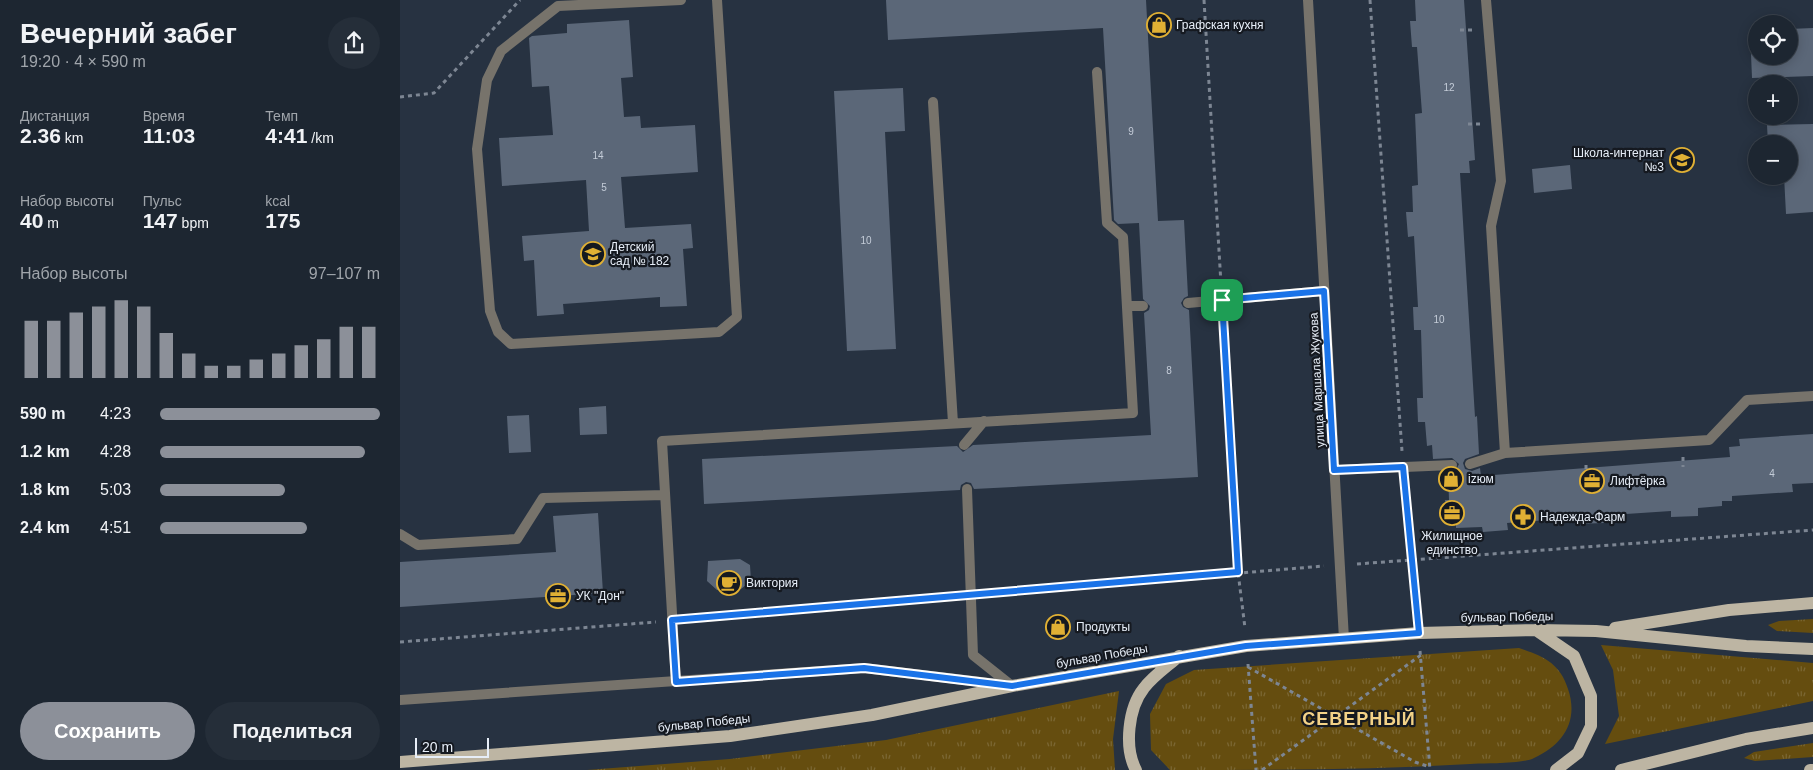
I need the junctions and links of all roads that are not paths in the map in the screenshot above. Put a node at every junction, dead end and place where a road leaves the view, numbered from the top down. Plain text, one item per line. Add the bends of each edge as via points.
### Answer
1 (681, 0) edge
2 (717, 0) edge
3 (1308, 0) edge
4 (1486, 0) edge
5 (1097, 72) dead end
6 (933, 102) dead end
7 (1324, 291) junction
8 (1188, 303) dead end
9 (1127, 306) junction
10 (1144, 306) dead end
11 (1813, 396) edge
12 (984, 421) junction
13 (953, 422) junction
14 (964, 445) dead end
15 (1505, 453) junction
16 (1452, 464) dead end
17 (1470, 464) dead end
18 (1334, 470) junction
19 (967, 489) dead end
20 (665, 494) junction
21 (400, 534) edge
22 (1813, 603) edge
23 (1536, 630) junction
24 (1596, 631) junction
25 (1344, 639) junction
26 (1813, 649) edge
27 (1179, 656) junction
28 (676, 682) junction
29 (1012, 686) junction
30 (400, 700) edge
31 (1813, 728) edge
32 (400, 762) edge
33 (1136, 770) edge
34 (1556, 770) edge
35 (1621, 770) edge

1 - 2 street via 558,6 501,51 487,80 477,149 490,311 498,332 511,344 719,332 737,317
3 - 7 street, улица Маршала Жукова
4 - 15 street via 1501,181 1491,226
5 - 9 street via 1107,223 1123,236
6 - 13 street
7 - 8 street
7 - 18 street, улица Маршала Жукова
9 - 10 street
9 - 12 street via 1133,413
11 - 15 street via 1748,400 1709,440
12 - 13 street
12 - 14 street
13 - 20 street via 662,441
15 - 17 street
16 - 18 street
18 - 25 street, улица Маршала Жукова
19 - 29 street via 973,655
20 - 21 street via 543,498 517,539 418,545
20 - 28 street
22 - 24 main road via 1729,610
23 - 24 main road, бульвар Победы
23 - 25 main road, бульвар Победы
23 - 34 main road via 1574,656 1591,696 1591,726 1578,753
24 - 26 main road, бульвар Победы via 1746,646
25 - 27 main road, бульвар Победы via 1246,646
27 - 29 main road, бульвар Победы
27 - 33 main road via 1143,688 1129,720 1130,759
28 - 29 street via 864,668
28 - 30 street
29 - 32 main road, бульвар Победы via 872,715 730,736
31 - 35 main road via 1746,739

